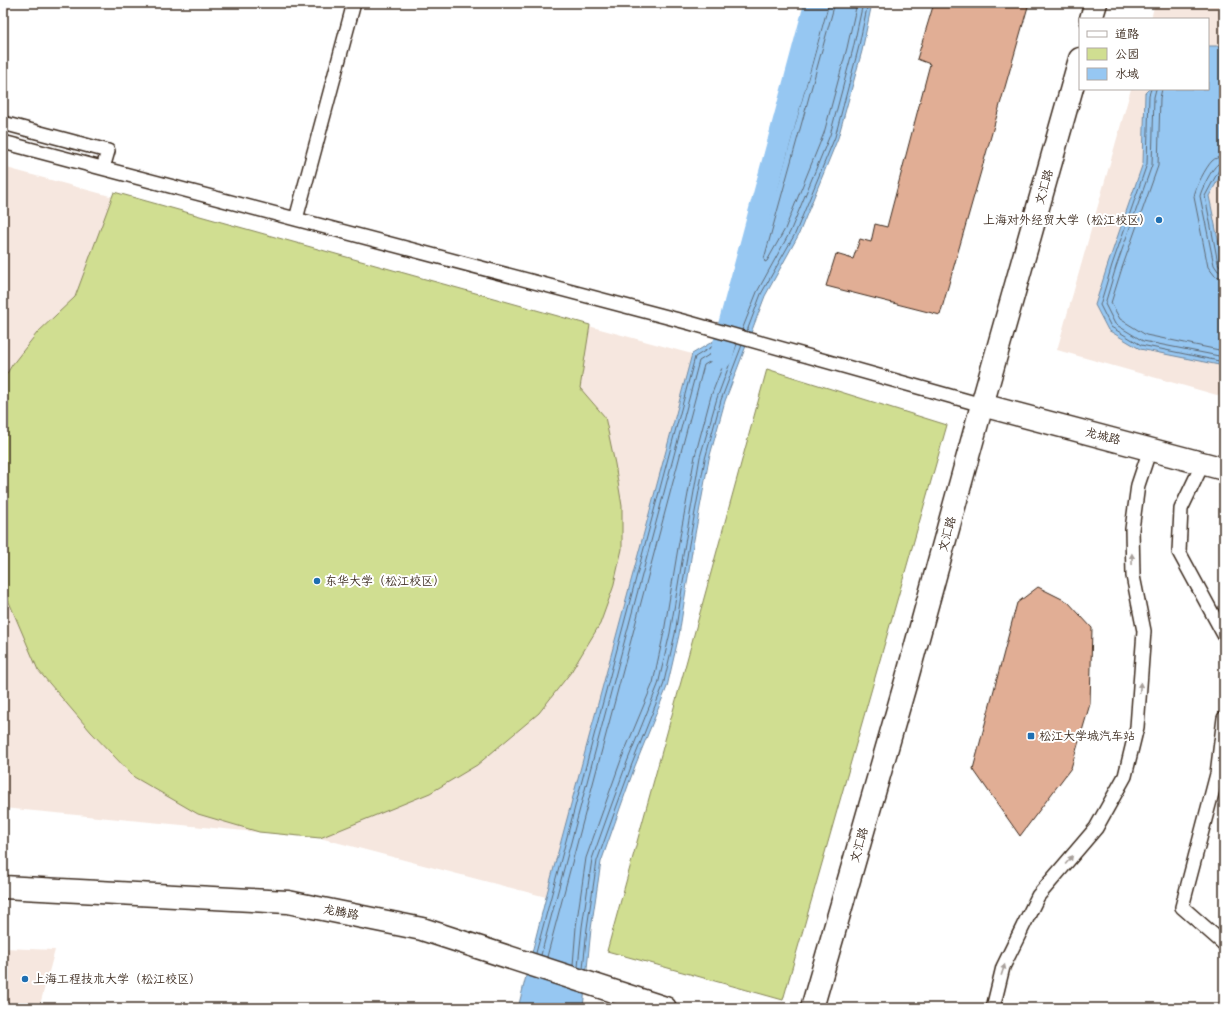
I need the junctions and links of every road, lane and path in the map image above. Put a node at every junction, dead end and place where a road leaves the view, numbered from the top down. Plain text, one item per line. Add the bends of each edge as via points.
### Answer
1 (354, 3) edge
2 (1096, 3) edge
3 (1091, 18) edge
4 (1079, 63) edge
5 (3, 123) edge
6 (3, 142) edge
7 (103, 168) junction
8 (296, 219) junction
9 (982, 405) junction
10 (1150, 449) junction
11 (1203, 463) junction
12 (1224, 469) edge
13 (1224, 635) edge
14 (1224, 718) edge
15 (3, 887) edge
16 (1224, 944) edge
17 (665, 1008) edge
18 (812, 1008) edge
19 (993, 1008) edge

1 - 8 lane
2 - 3 main road
4 - 9 main road, 文汇路
5 - 7 lane via 108,151
6 - 7 lane
7 - 8 lane
8 - 9 lane via 690,323
9 - 10 main road, 龙城路
9 - 18 main road, 文汇路
10 - 11 main road, 龙城路
19 -> 10 lane via 1003,967 1038,896 1096,828 1124,776 1138,727 1144,631 1133,576 1132,529 1138,485
11 - 12 main road, 龙城路
11 - 13 lane via 1180,508 1179,552
14 - 16 lane via 1217,774 1182,907
15 - 17 main road, 龙腾路 via 288,902 422,929

